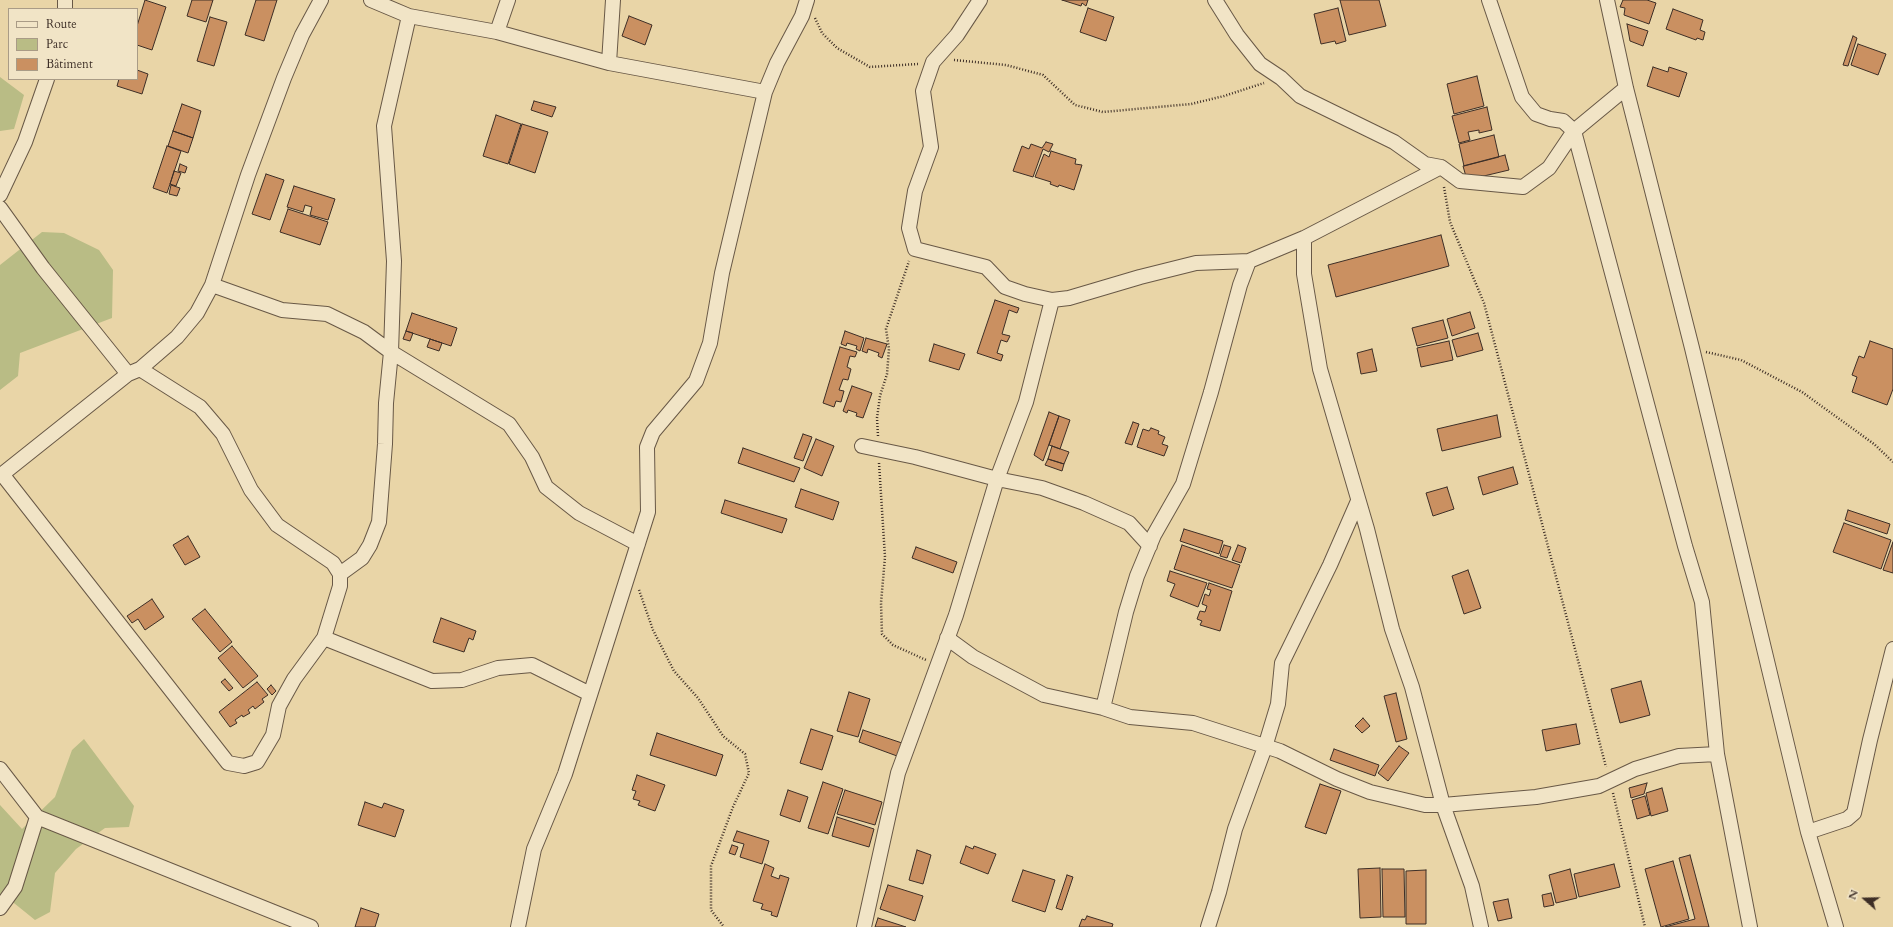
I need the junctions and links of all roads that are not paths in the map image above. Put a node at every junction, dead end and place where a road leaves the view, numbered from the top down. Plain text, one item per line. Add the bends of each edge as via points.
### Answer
1 (321, 0) edge
2 (371, 0) edge
3 (508, 0) edge
4 (613, 0) edge
5 (807, 0) edge
6 (980, 0) edge
7 (1215, 0) edge
8 (1489, 0) edge
9 (1606, 0) edge
10 (409, 16) junction
11 (497, 32) junction
12 (608, 63) junction
13 (48, 80) edge
14 (1626, 88) junction
15 (765, 92) junction
16 (1574, 131) junction
17 (1441, 167) junction
18 (0, 195) edge
19 (0, 208) edge
20 (1304, 238) junction
21 (1249, 261) junction
22 (212, 285) junction
23 (1052, 300) junction
24 (391, 352) junction
25 (134, 371) junction
26 (862, 446) dead end
27 (1, 475) edge
28 (997, 479) junction
29 (1358, 501) junction
30 (638, 544) junction
31 (1150, 546) junction
32 (340, 574) junction
33 (324, 638) junction
34 (947, 638) junction
35 (1893, 649) edge
36 (590, 694) junction
37 (1103, 708) junction
38 (1265, 747) junction
39 (1717, 754) junction
40 (0, 770) edge
41 (1443, 805) junction
42 (37, 817) junction
43 (1808, 832) junction
44 (0, 908) edge
45 (311, 927) edge
46 (518, 927) edge
47 (864, 927) edge
48 (1208, 927) edge
49 (1481, 927) edge
50 (1750, 927) edge
51 (1836, 927) edge

1 - 22 street via 302,35 284,78 248,175
2 - 10 street
3 - 11 street
4 - 12 street
5 - 15 street
6 - 23 street via 957,36 933,62 923,91 931,147 915,191 909,228 915,249 986,267 1006,287
7 - 17 street via 1236,35 1260,64 1281,78 1300,96 1394,142 1425,164
8 - 16 street via 1522,97 1536,114 1563,121
9 - 14 street
10 - 11 street
10 - 24 street via 384,126 394,261
11 - 12 street
12 - 15 street
13 - 18 street via 25,142
14 - 16 street
14 - 43 street via 1692,348
15 - 30 street via 722,273 710,343 696,381 653,432 647,447 648,512
16 - 17 street via 1549,168 1523,187 1460,182
16 - 39 street via 1702,602
17 - 20 street
19 - 25 street via 43,268
20 - 21 street
20 - 29 street via 1304,274 1320,369
21 - 23 street via 1196,263 1069,298
21 - 31 street via 1183,484
22 - 24 street via 282,310 327,314 364,332
22 - 25 street via 197,313 177,337
23 - 28 street via 1026,402
24 - 30 street via 509,424 532,457 546,487 579,513
24 - 32 street via 379,522 362,558
25 - 27 street
25 - 32 street via 200,407 223,434 252,490 277,525 332,563
26 - 28 street
27 - 33 street via 228,763 244,766 258,762 273,735 280,706 294,679
28 - 31 street via 1042,488 1084,503 1129,523
28 - 34 street
29 - 38 street via 1282,663 1278,704
29 - 41 street via 1392,629 1412,686
30 - 36 street
31 - 37 street via 1126,612
32 - 33 street via 340,586
33 - 36 street via 432,681 462,680 498,668 532,665
34 - 37 street via 973,657 1044,695
34 - 47 street via 898,774
35 - 43 street via 1854,812 1847,819
36 - 46 street via 565,774 534,849
37 - 38 street via 1130,717 1193,723
38 - 41 street via 1280,751 1370,792 1425,805
38 - 48 street via 1235,829
39 - 41 street via 1679,756 1635,769 1599,786 1536,797
39 - 50 street
40 - 42 street
41 - 49 street via 1472,886
42 - 44 street via 15,887
42 - 45 street
43 - 51 street

